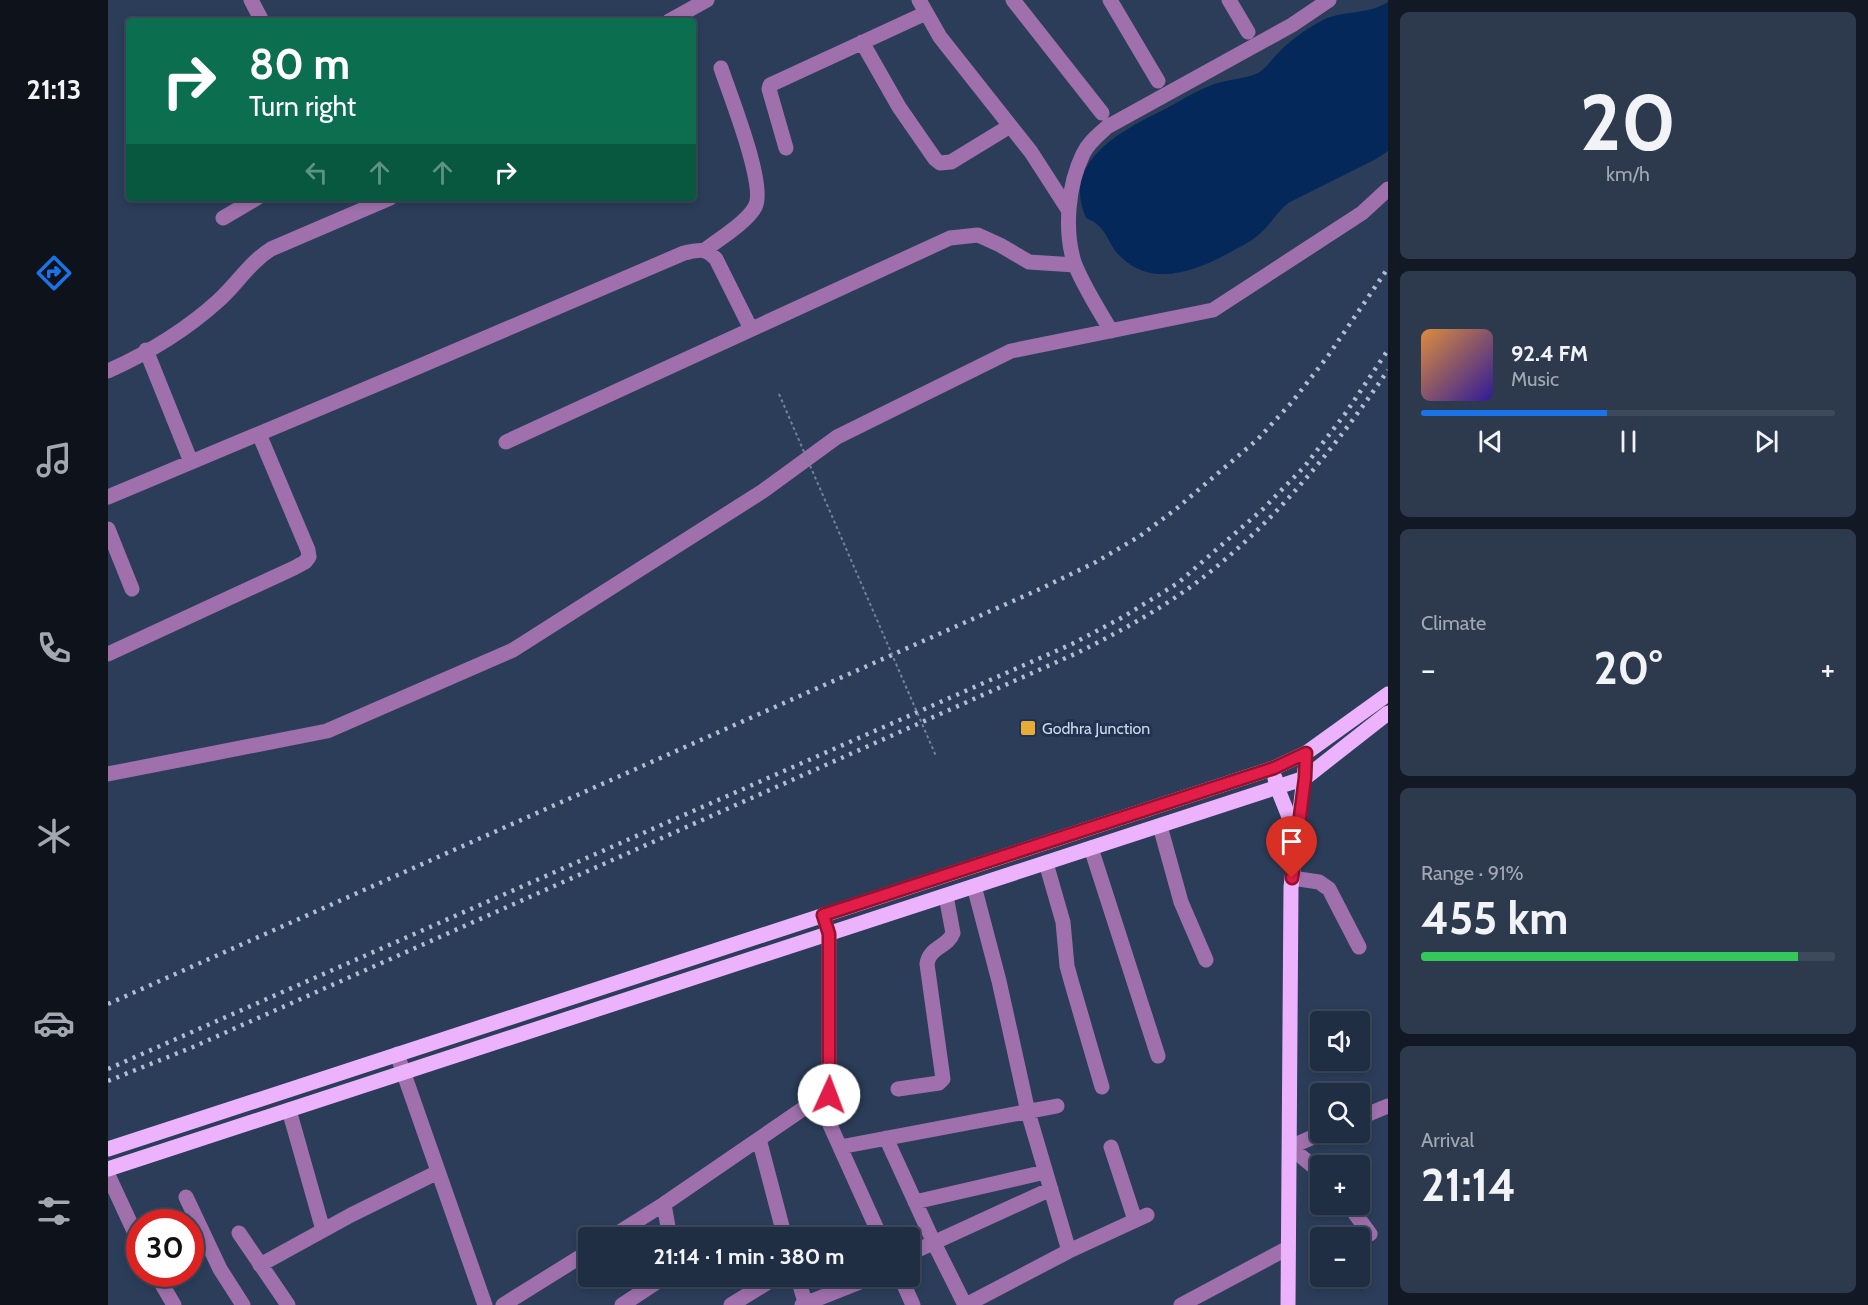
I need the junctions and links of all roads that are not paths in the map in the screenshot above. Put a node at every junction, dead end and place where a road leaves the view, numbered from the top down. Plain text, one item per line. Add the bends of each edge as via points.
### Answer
1 (251, 0) edge
2 (707, 0) edge
3 (1012, 0) edge
4 (1110, 0) edge
5 (1229, 0) edge
6 (1329, 0) edge
7 (923, 7) edge
8 (260, 18) edge
9 (674, 18) edge
10 (1248, 32) dead end
11 (862, 42) junction
12 (721, 68) dead end
13 (1158, 81) dead end
14 (1102, 113) dead end
15 (1010, 126) junction
16 (786, 148) dead end
17 (1388, 189) edge
18 (252, 201) edge
19 (369, 202) edge
20 (1069, 211) junction
21 (223, 218) dead end
22 (705, 250) junction
23 (1075, 265) junction
24 (751, 329) junction
25 (1111, 331) junction
26 (146, 350) junction
27 (108, 370) edge
28 (259, 434) junction
29 (506, 442) dead end
30 (191, 462) junction
31 (108, 497) edge
32 (108, 529) edge
33 (132, 589) dead end
34 (108, 654) edge
35 (1388, 694) edge
36 (1388, 713) edge
37 (1306, 753) junction
38 (1274, 768) junction
39 (108, 774) edge
40 (1305, 778) junction
41 (1276, 787) junction
42 (1160, 826) junction
43 (1297, 837) junction
44 (1091, 848) junction
45 (1046, 863) junction
46 (1292, 878) junction
47 (974, 886) junction
48 (946, 896) junction
49 (823, 915) junction
50 (829, 934) junction
51 (1359, 947) dead end
52 (1206, 960) dead end
53 (397, 1054) junction
54 (1158, 1056) dead end
55 (403, 1073) junction
56 (1102, 1087) dead end
57 (898, 1089) dead end
58 (830, 1091) junction
59 (1057, 1106) dead end
60 (1388, 1106) edge
61 (289, 1110) junction
62 (1028, 1112) junction
63 (1370, 1113) edge
64 (886, 1138) junction
65 (1310, 1138) edge
66 (759, 1139) junction
67 (840, 1147) junction
68 (1111, 1147) dead end
69 (1290, 1147) junction
70 (108, 1149) edge
71 (1310, 1164) edge
72 (108, 1169) edge
73 (438, 1172) junction
74 (1046, 1172) junction
75 (108, 1175) edge
76 (1050, 1189) junction
77 (186, 1197) dead end
78 (915, 1202) junction
79 (664, 1204) junction
80 (126, 1214) edge
81 (627, 1227) edge
82 (668, 1227) edge
83 (782, 1227) edge
84 (876, 1227) edge
85 (323, 1230) junction
86 (239, 1233) dead end
87 (934, 1243) junction
88 (1288, 1248) junction
89 (920, 1249) edge
90 (1069, 1251) junction
91 (578, 1259) edge
92 (260, 1265) junction
93 (164, 1287) edge
94 (649, 1287) edge
95 (760, 1287) edge
96 (800, 1287) edge
97 (847, 1287) edge
98 (905, 1287) edge
99 (484, 1302) edge
100 (512, 1303) edge
101 (804, 1304) edge
102 (174, 1305) edge
103 (243, 1305) edge
104 (288, 1305) edge
105 (468, 1305) edge
106 (622, 1305) edge
107 (731, 1305) edge
108 (913, 1305) edge
109 (966, 1305) edge
110 (1181, 1305) edge
111 (1288, 1305) edge

1 - 8 street
2 - 9 street
3 - 14 street
4 - 13 street
5 - 10 street
6 - 20 street via 1292,25 1107,127 1084,152 1076,171
7 - 11 street
7 - 15 street via 940,37
11 - 15 street via 899,108 940,163 951,162
11 - 16 street via 770,85
12 - 22 street via 752,162 758,193 756,207 745,219
15 - 20 street
17 - 25 street via 1362,213 1213,310
18 - 21 street
19 - 26 street via 258,257 219,300
20 - 23 street
22 - 24 street via 716,259
22 - 28 street via 684,253
23 - 24 street via 1029,262 978,235 965,235 950,238
23 - 25 street
24 - 29 street
25 - 39 street via 1011,351 837,437 753,497 513,650 327,731
26 - 27 street
26 - 30 street
28 - 30 street
28 - 34 street via 309,557 294,568
30 - 31 street
32 - 33 street
35 - 37 main road
36 - 40 main road
37 - 38 main road
37 - 40 main road
38 - 41 main road
38 - 49 main road
40 - 41 main road
40 - 43 main road
41 - 42 main road
41 - 43 main road
42 - 44 main road
42 - 52 street via 1181,903
43 - 46 main road
44 - 45 main road
44 - 54 street
45 - 47 main road
45 - 56 street via 1063,922 1067,966
46 - 51 street via 1319,882 1329,889
46 - 69 main road
47 - 48 main road
47 - 62 street
48 - 50 main road
48 - 57 street via 953,933 932,952 927,964 944,1079
49 - 50 street
49 - 53 main road
50 - 55 main road
50 - 58 street
53 - 55 street
53 - 70 main road
55 - 61 main road
55 - 73 street
58 - 66 street
58 - 67 street via 830,1125
59 - 62 street
60 - 63 street
61 - 72 main road
61 - 85 street
62 - 64 street
62 - 74 street
64 - 67 street
64 - 78 street
65 - 69 street
66 - 79 street
66 - 83 street
67 - 84 street
68 - 90 street via 1141,1218
69 - 71 street
69 - 88 main road
73 - 85 street
73 - 99 street
74 - 76 street
74 - 78 street
75 - 80 street
76 - 87 street
76 - 90 street
77 - 103 street via 220,1269
78 - 87 street
79 - 81 street
79 - 82 street
85 - 92 street
86 - 92 street
87 - 89 street
87 - 109 street
88 - 110 street
88 - 111 main road
90 - 109 street
91 - 100 street
92 - 104 street
93 - 102 street
94 - 106 street
95 - 107 street
96 - 101 street
97 - 101 street
98 - 108 street
99 - 105 street

